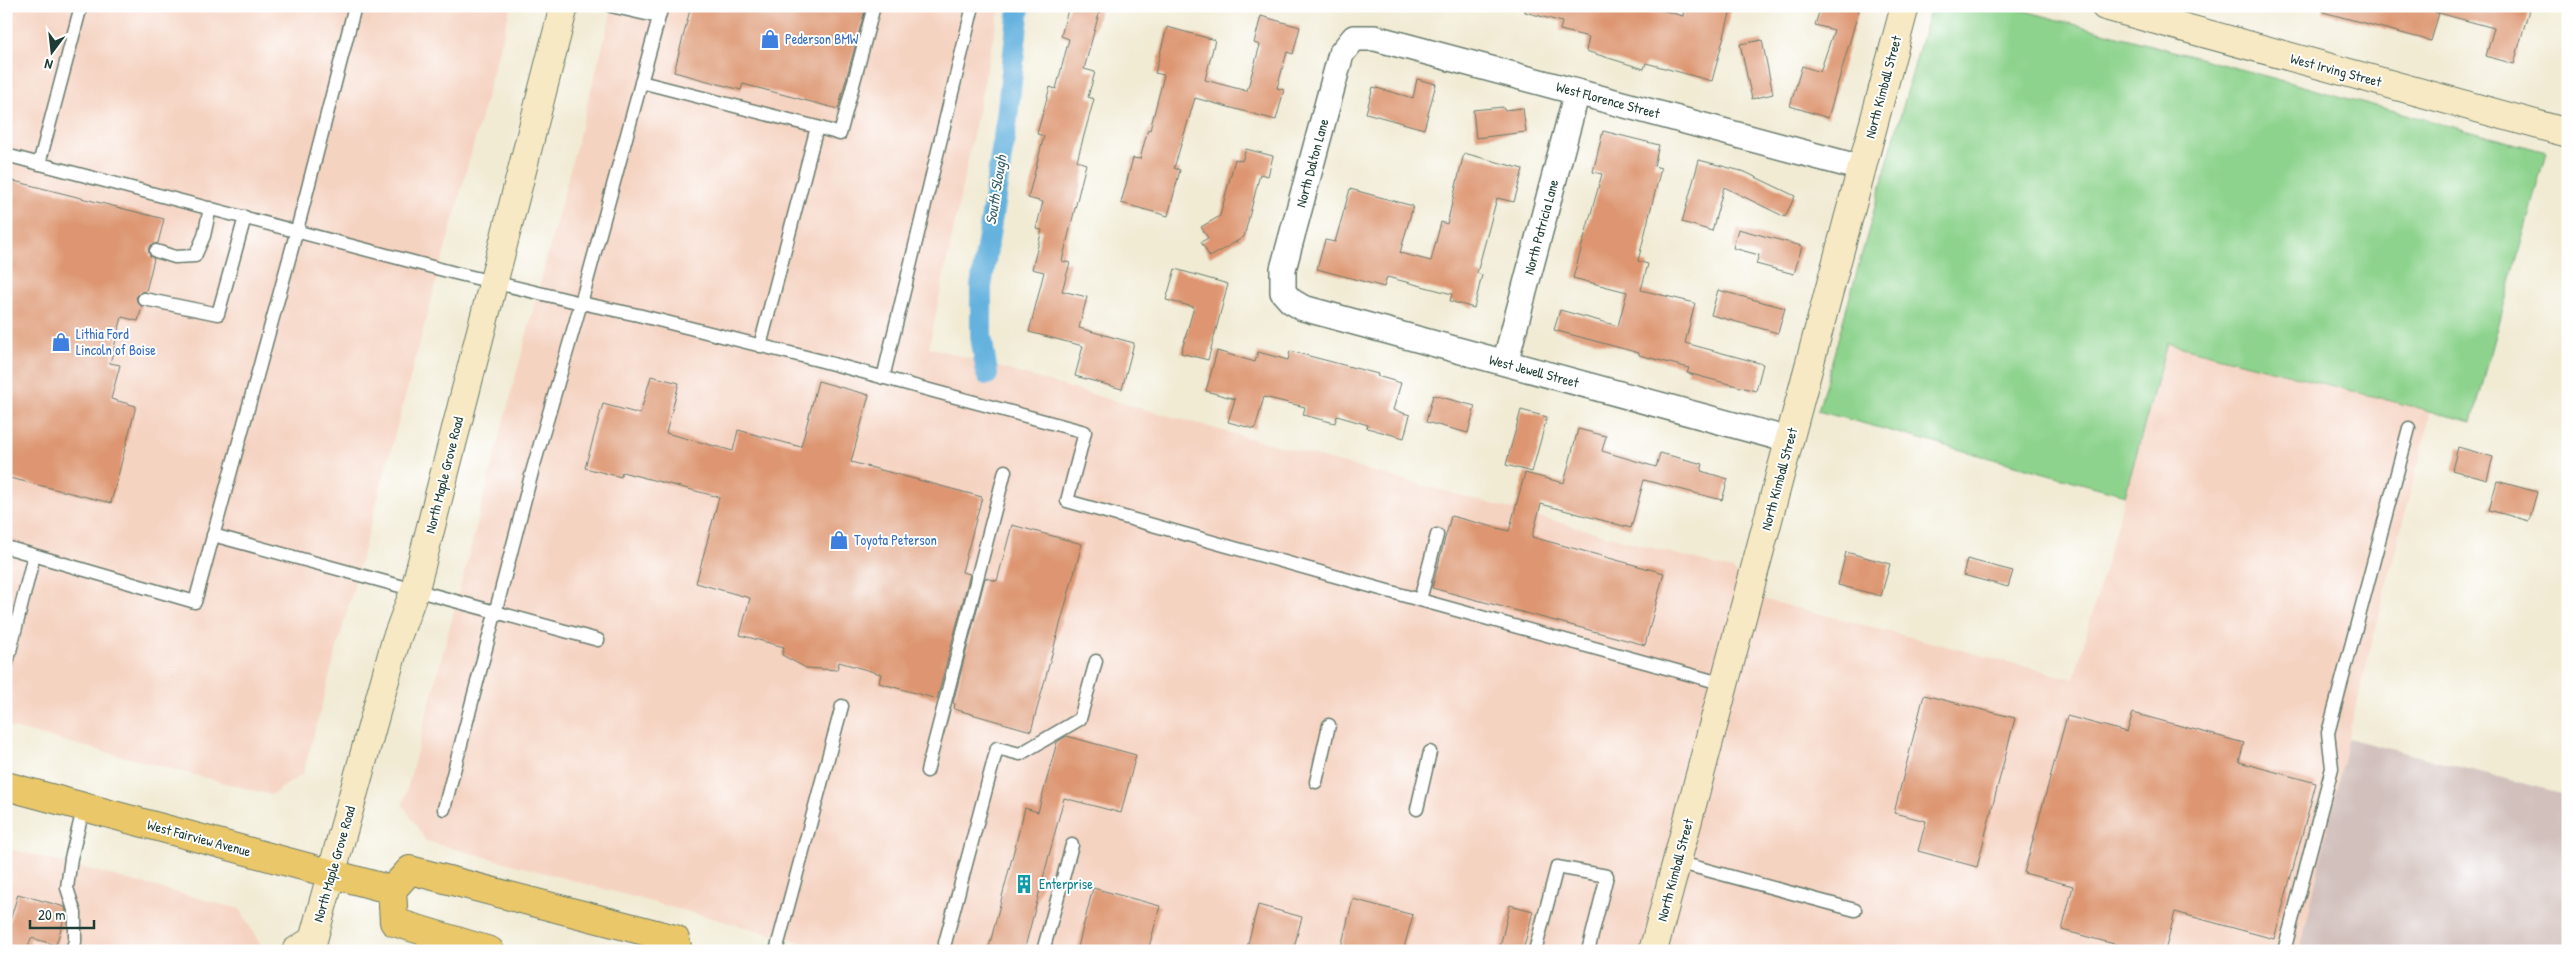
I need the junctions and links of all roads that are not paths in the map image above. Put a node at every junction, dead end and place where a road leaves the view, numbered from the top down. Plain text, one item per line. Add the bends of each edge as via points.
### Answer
1 (81, 6) edge
2 (355, 6) edge
3 (564, 6) edge
4 (611, 6) edge
5 (874, 6) edge
6 (973, 6) edge
7 (1905, 6) edge
8 (2122, 8) edge
9 (661, 12) edge
10 (1354, 38) joint
11 (641, 82) junction
12 (1577, 92) junction
13 (817, 127) junction
14 (2568, 133) edge
15 (6, 156) edge
16 (39, 164) junction
17 (1861, 168) junction
18 (210, 208) junction
19 (245, 217) junction
20 (297, 230) junction
21 (156, 251) dead end
22 (492, 282) junction
23 (1283, 292) joint
24 (144, 299) dead end
25 (580, 303) junction
26 (760, 346) junction
27 (1505, 363) junction
28 (883, 378) junction
29 (2409, 428) dead end
30 (1789, 440) junction
31 (1004, 471) dead end
32 (213, 535) junction
33 (1437, 535) dead end
34 (6, 548) edge
35 (34, 555) junction
36 (415, 589) junction
37 (1420, 600) junction
38 (495, 611) junction
39 (598, 640) dead end
40 (1096, 661) dead end
41 (6, 668) edge
42 (1724, 684) junction
43 (842, 706) dead end
44 (1329, 725) dead end
45 (1430, 752) dead end
46 (927, 771) dead end
47 (1316, 782) dead end
48 (7, 788) edge
49 (84, 806) junction
50 (444, 809) dead end
51 (1417, 809) dead end
52 (1072, 845) dead end
53 (1677, 862) junction
54 (330, 873) junction
55 (392, 890) junction
56 (1855, 910) dead end
57 (945, 943) dead end
58 (311, 947) edge
59 (71, 951) edge
60 (490, 951) edge
61 (678, 951) edge
62 (776, 951) edge
63 (1043, 951) edge
64 (1535, 951) edge
65 (1588, 951) edge
66 (1653, 951) edge
67 (2284, 951) edge

1 - 16 lane
2 - 20 lane
3 - 22 street, North Maple Grove Road
4 - 9 lane
5 - 13 lane via 840,134
6 - 28 lane
7 - 17 street, North Kimball Street
8 - 14 street, West Irving Street
9 - 11 lane
10 - 12 street, West Florence Street via 1375,38
10 - 23 street, North Dalton Lane via 1341,54 1283,269
11 - 13 lane
11 - 25 lane
12 - 17 street, West Florence Street
12 - 27 street, North Patricia Lane
13 - 26 lane
15 - 16 lane
16 - 18 lane
17 - 30 street, North Kimball Street
18 - 19 lane
18 - 21 lane via 204,236 195,256 175,257
19 - 20 lane
19 - 24 lane via 218,314
20 - 22 lane
20 - 32 lane
22 - 25 lane
22 - 36 street, North Maple Grove Road
23 - 27 street, West Jewell Street via 1303,308
25 - 26 lane
25 - 38 lane
26 - 28 lane
27 - 30 street, West Jewell Street
28 - 37 lane via 1085,432 1068,502
29 - 67 lane via 2328,732 2332,768
30 - 42 street, North Kimball Street
31 - 46 lane
32 - 35 lane via 195,602
32 - 36 lane
33 - 37 lane
34 - 35 lane
35 - 41 lane
36 - 38 lane
36 - 54 street, North Maple Grove Road via 396,640
37 - 42 lane
38 - 39 lane
38 - 50 lane
40 - 57 lane via 1080,719 1020,754 997,748
42 - 53 street, North Kimball Street
43 - 62 lane
44 - 47 lane
45 - 51 lane
48 - 49 main road, West Fairview Avenue
49 - 54 main road, West Fairview Avenue
49 - 59 lane via 67,888 75,913 75,942
52 - 63 lane
53 - 56 lane
53 - 66 street, North Kimball Street
54 - 55 main road, West Fairview Avenue
54 - 58 street, North Maple Grove Road
55 - 60 main road via 394,922
55 - 61 main road via 410,870 675,939
64 - 65 lane via 1557,867 1607,876

